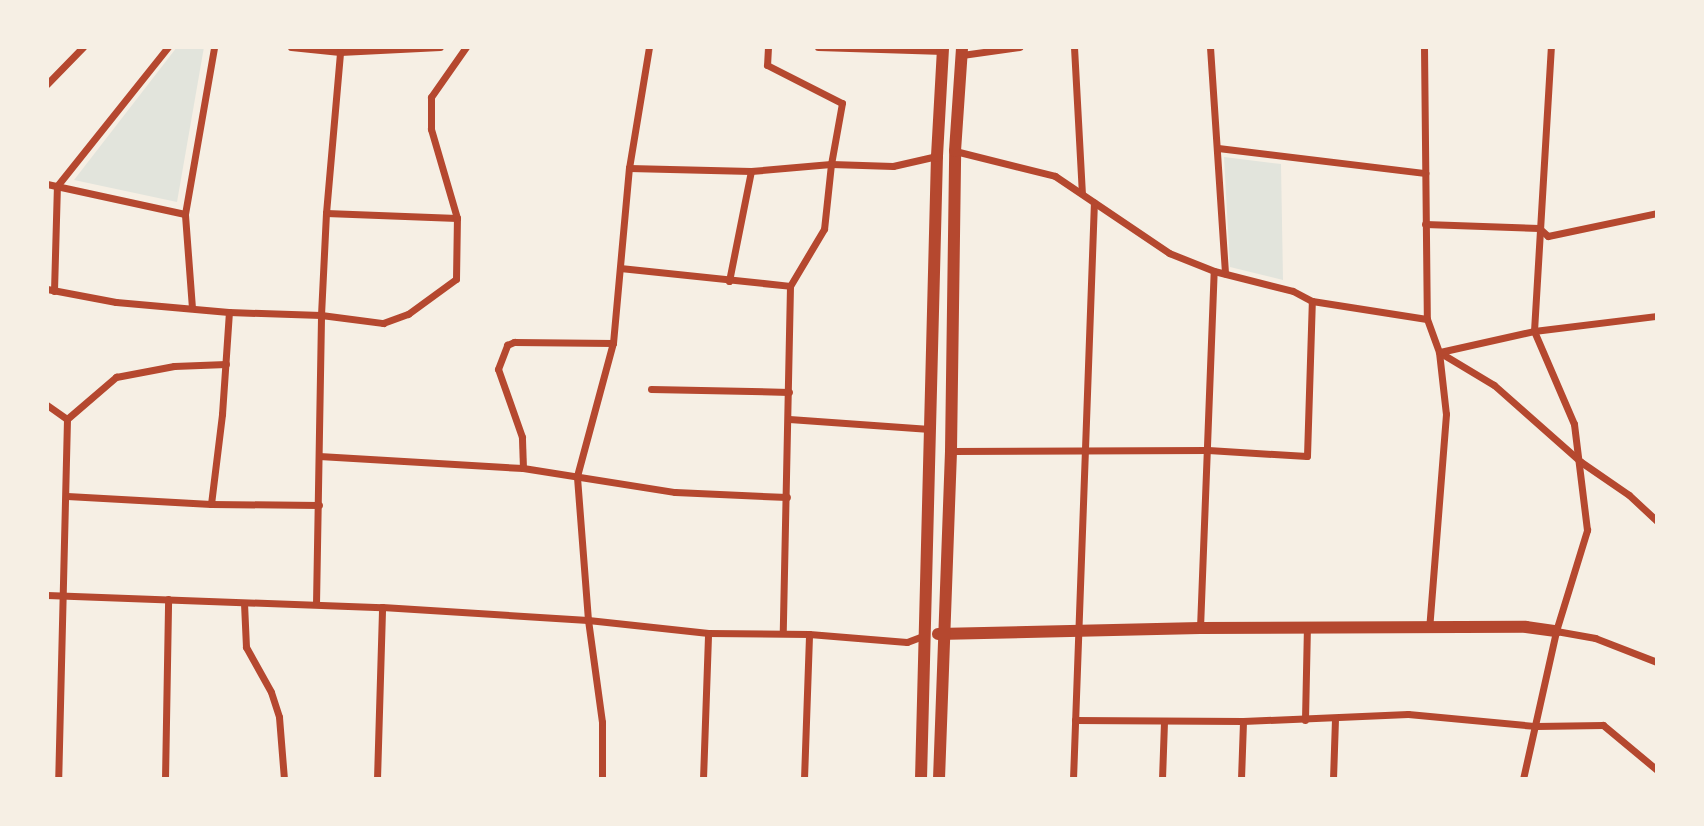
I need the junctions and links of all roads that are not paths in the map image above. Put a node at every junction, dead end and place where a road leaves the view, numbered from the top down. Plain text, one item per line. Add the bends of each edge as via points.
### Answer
1 (83, 47) edge
2 (169, 47) edge
3 (214, 47) edge
4 (291, 47) edge
5 (440, 47) edge
6 (466, 47) edge
7 (649, 47) edge
8 (768, 47) edge
9 (818, 47) edge
10 (1019, 47) edge
11 (1074, 47) edge
12 (1210, 47) edge
13 (1424, 47) edge
14 (1550, 47) edge
15 (943, 49) edge
16 (340, 51) junction
17 (962, 51) edge
18 (47, 84) edge
19 (1218, 148) junction
20 (955, 151) junction
21 (937, 156) junction
22 (831, 164) junction
23 (629, 167) junction
24 (751, 171) junction
25 (1425, 173) junction
26 (47, 184) edge
27 (57, 186) junction
28 (1082, 193) junction
29 (1094, 202) junction
30 (326, 213) junction
31 (1657, 213) edge
32 (185, 214) junction
33 (457, 218) junction
34 (1425, 224) junction
35 (1539, 228) junction
36 (620, 268) junction
37 (1214, 271) junction
38 (1225, 274) junction
39 (729, 281) junction
40 (790, 286) junction
41 (51, 290) edge
42 (1312, 301) junction
43 (192, 308) junction
44 (229, 312) junction
45 (321, 315) junction
46 (1657, 316) edge
47 (1427, 319) junction
48 (1534, 331) junction
49 (613, 343) junction
50 (1439, 352) junction
51 (226, 364) junction
52 (651, 389) dead end
53 (789, 392) junction
54 (47, 404) edge
55 (67, 419) junction
56 (789, 419) junction
57 (931, 429) junction
58 (1085, 448) junction
59 (951, 450) junction
60 (1209, 450) junction
61 (319, 456) junction
62 (1581, 462) junction
63 (523, 468) junction
64 (577, 476) junction
65 (67, 496) junction
66 (787, 497) junction
67 (211, 504) junction
68 (319, 505) junction
69 (1657, 521) edge
70 (47, 595) edge
71 (62, 596) junction
72 (168, 599) junction
73 (244, 603) junction
74 (316, 604) junction
75 (382, 607) junction
76 (588, 620) junction
77 (1200, 628) junction
78 (1307, 628) junction
79 (1429, 628) junction
80 (1077, 631) junction
81 (1556, 631) junction
82 (708, 633) junction
83 (783, 633) junction
84 (809, 634) junction
85 (945, 634) junction
86 (925, 635) junction
87 (1657, 662) edge
88 (1305, 719) junction
89 (1335, 719) junction
90 (1075, 720) junction
91 (1164, 720) junction
92 (1243, 721) junction
93 (1536, 726) junction
94 (1657, 771) edge
95 (58, 779) edge
96 (164, 779) edge
97 (284, 779) edge
98 (377, 779) edge
99 (603, 779) edge
100 (703, 779) edge
101 (804, 779) edge
102 (921, 779) edge
103 (939, 779) edge
104 (1073, 779) edge
105 (1162, 779) edge
106 (1241, 779) edge
107 (1333, 779) edge
108 (1523, 779) edge

1 - 18 street
2 - 27 street
3 - 32 street
4 - 16 street
5 - 16 street
6 - 33 street via 431,97 431,129
7 - 23 street
8 - 22 street via 767,65 842,103
9 - 15 street
10 - 17 street
11 - 28 street
12 - 19 street
13 - 25 street
14 - 35 street
15 - 21 street
16 - 30 street
17 - 20 street
19 - 25 street
19 - 38 street
20 - 28 street via 1055,176
20 - 59 street
21 - 22 street via 893,166
21 - 57 street
22 - 24 street
22 - 40 street via 824,229
23 - 24 street
23 - 36 street
24 - 39 street
25 - 34 street
26 - 27 street
27 - 32 street
27 - 41 street
28 - 29 street
29 - 37 street via 1169,253
29 - 58 street
30 - 33 street
30 - 45 street
31 - 35 street via 1548,236
32 - 43 street
33 - 45 street via 456,279 408,314 383,323
34 - 35 street
34 - 47 street
35 - 48 street
36 - 39 street
36 - 49 street
37 - 38 street
37 - 60 street
38 - 42 street
39 - 40 street
40 - 53 street
41 - 43 street via 116,302
42 - 47 street
42 - 60 street via 1307,456
43 - 44 street
44 - 45 street
44 - 51 street
45 - 61 street
46 - 48 street
47 - 50 street
48 - 50 street
48 - 62 street via 1574,424
49 - 63 street via 508,345 498,369 522,437
49 - 64 street
50 - 62 street via 1494,385
50 - 79 street via 1446,414
51 - 55 street via 174,366 116,377
51 - 67 street
52 - 53 street
53 - 56 street
54 - 55 street
55 - 65 street
56 - 57 street
56 - 66 street
57 - 86 street
58 - 59 street
58 - 60 street
58 - 80 street
59 - 85 street
60 - 77 street
61 - 63 street
61 - 68 street
62 - 69 street
62 - 81 street via 1587,530
63 - 64 street
64 - 66 street via 675,492
64 - 76 street
65 - 67 street
65 - 71 street
66 - 83 street
67 - 68 street
68 - 74 street
70 - 71 street
71 - 72 street
71 - 95 street
72 - 73 street
72 - 96 street
73 - 74 street
73 - 97 street via 246,647 271,692 279,718
74 - 75 street
75 - 76 street
75 - 98 street
76 - 82 street
76 - 99 street via 602,722
77 - 78 street
77 - 80 street
78 - 79 street
78 - 88 street
79 - 81 street
80 - 85 street
80 - 90 street
81 - 87 street via 1604,641
81 - 93 street
82 - 83 street
82 - 100 street
83 - 84 street
84 - 86 street via 907,642
84 - 101 street
85 - 86 street
85 - 103 street
86 - 102 street
88 - 89 street
88 - 92 street
89 - 93 street via 1408,714
89 - 107 street
90 - 91 street
90 - 104 street
91 - 92 street
91 - 105 street
92 - 106 street
93 - 94 street via 1603,725
93 - 108 street

